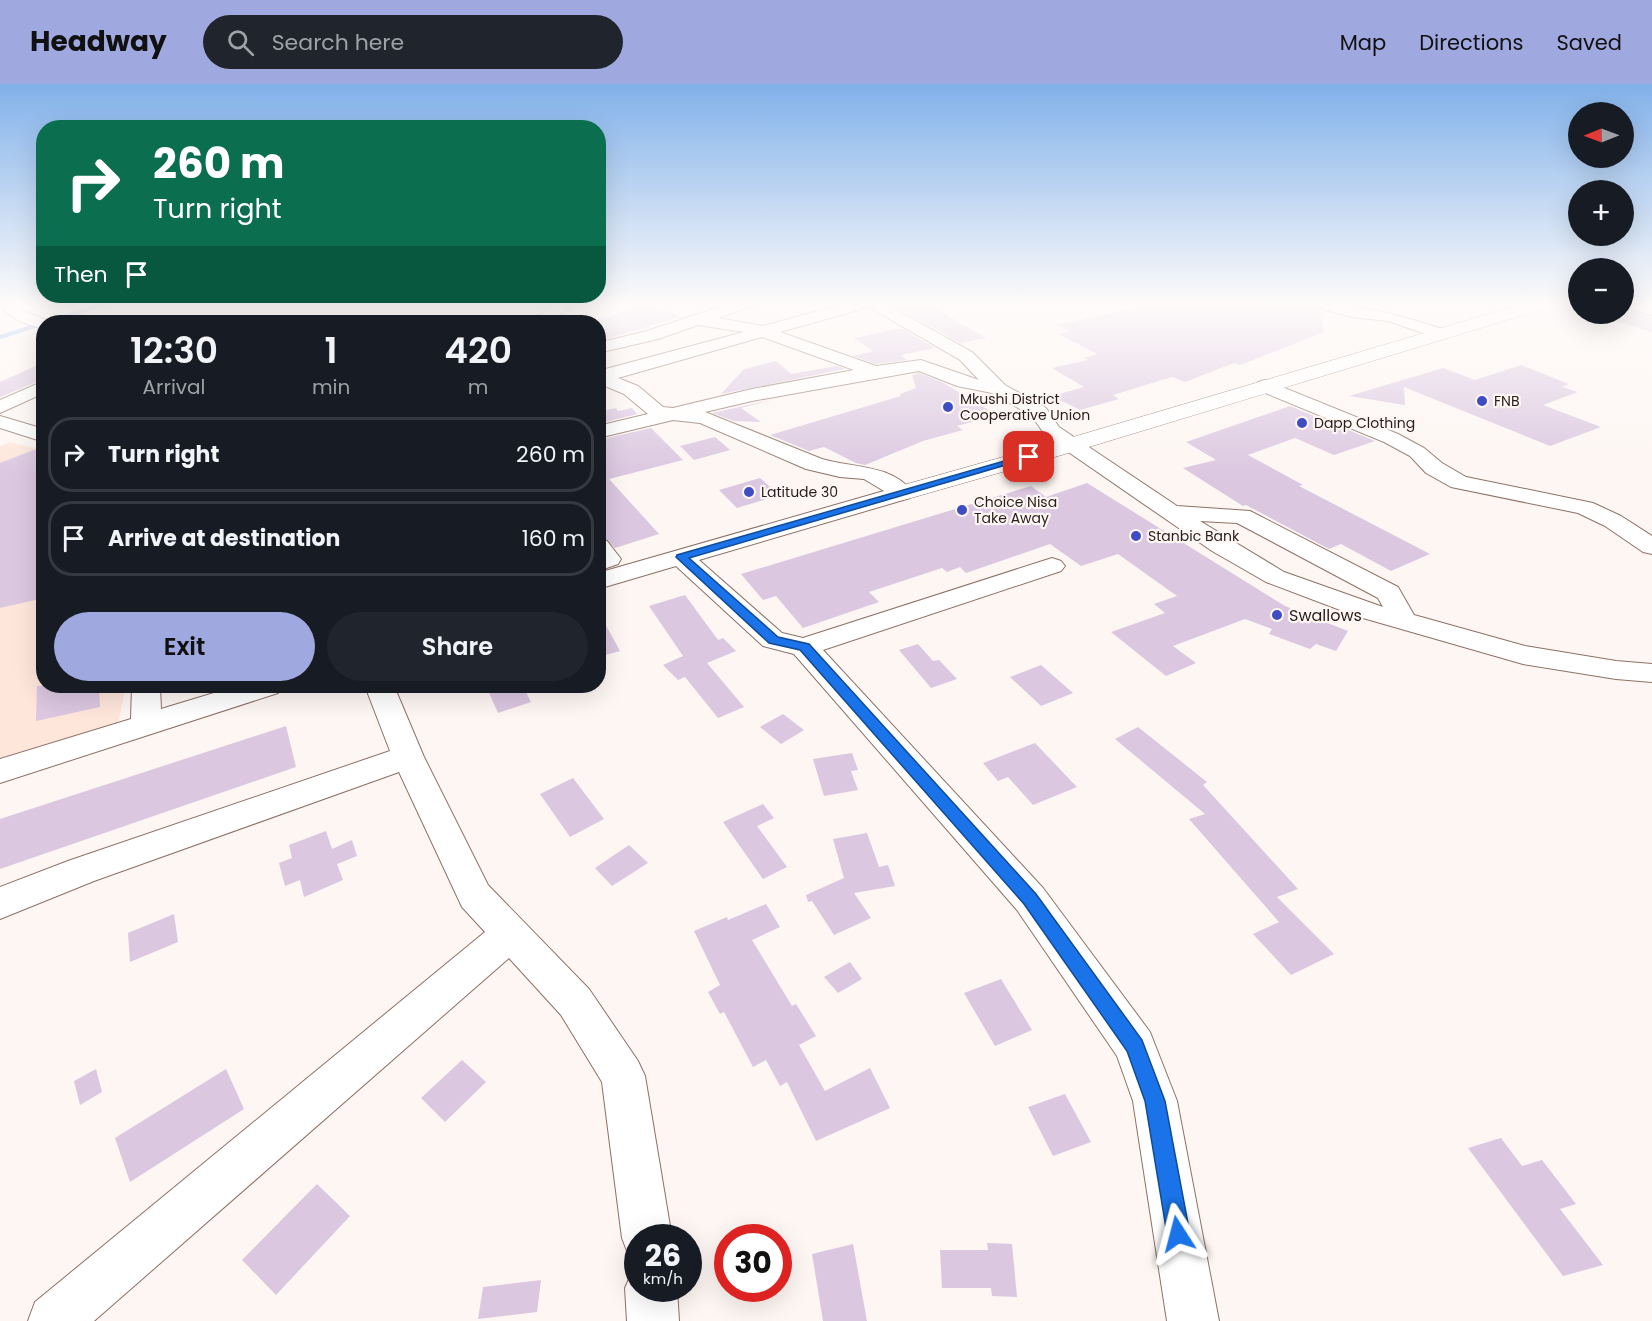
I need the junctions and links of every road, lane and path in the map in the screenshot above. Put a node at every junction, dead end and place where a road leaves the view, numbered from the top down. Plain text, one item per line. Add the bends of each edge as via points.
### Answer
1 (649, 361) edge
2 (845, 361) edge
3 (971, 361) edge
4 (1347, 361) edge
5 (874, 372) junction
6 (606, 374) edge
7 (606, 379) edge
8 (1265, 386) junction
9 (998, 389) junction
10 (36, 390) edge
11 (0, 407) edge
12 (671, 415) junction
13 (0, 422) edge
14 (606, 430) edge
15 (36, 433) edge
16 (1071, 445) junction
17 (902, 493) junction
18 (1173, 513) junction
19 (1652, 547) edge
20 (681, 557) junction
21 (1052, 566) dead end
22 (606, 579) edge
23 (1403, 621) junction
24 (804, 647) junction
25 (1652, 673) edge
26 (146, 693) edge
27 (245, 693) edge
28 (383, 693) edge
29 (146, 723) junction
30 (408, 757) junction
31 (0, 771) edge
32 (0, 903) edge
33 (510, 934) junction
34 (645, 1224) edge
35 (652, 1302) edge
36 (54, 1321) edge
37 (653, 1321) edge
38 (1193, 1321) edge

1 - 6 street
2 - 5 street
3 - 9 street
4 - 8 main road
5 - 9 street via 921,365 963,382
5 - 12 street
7 - 12 street via 631,390 651,410
8 - 16 main road
8 - 19 street via 1391,438 1459,482 1585,508
9 - 16 street via 1039,412 1052,431
10 - 11 street
12 - 14 street
12 - 17 street via 705,418 814,464 868,473
13 - 15 street
16 - 17 main road
16 - 18 street
17 - 20 street
18 - 23 street via 1275,577
18 - 23 street via 1242,516 1389,592
20 - 22 street
20 - 24 street via 773,640
21 - 24 street
23 - 25 street via 1523,655
24 - 38 street via 1030,899 1135,1046 1155,1101
26 - 29 street
27 - 29 street
28 - 30 street
29 - 31 street
30 - 32 street
30 - 33 street via 476,896
33 - 34 street via 575,1002 623,1076
33 - 36 street
35 - 37 street

